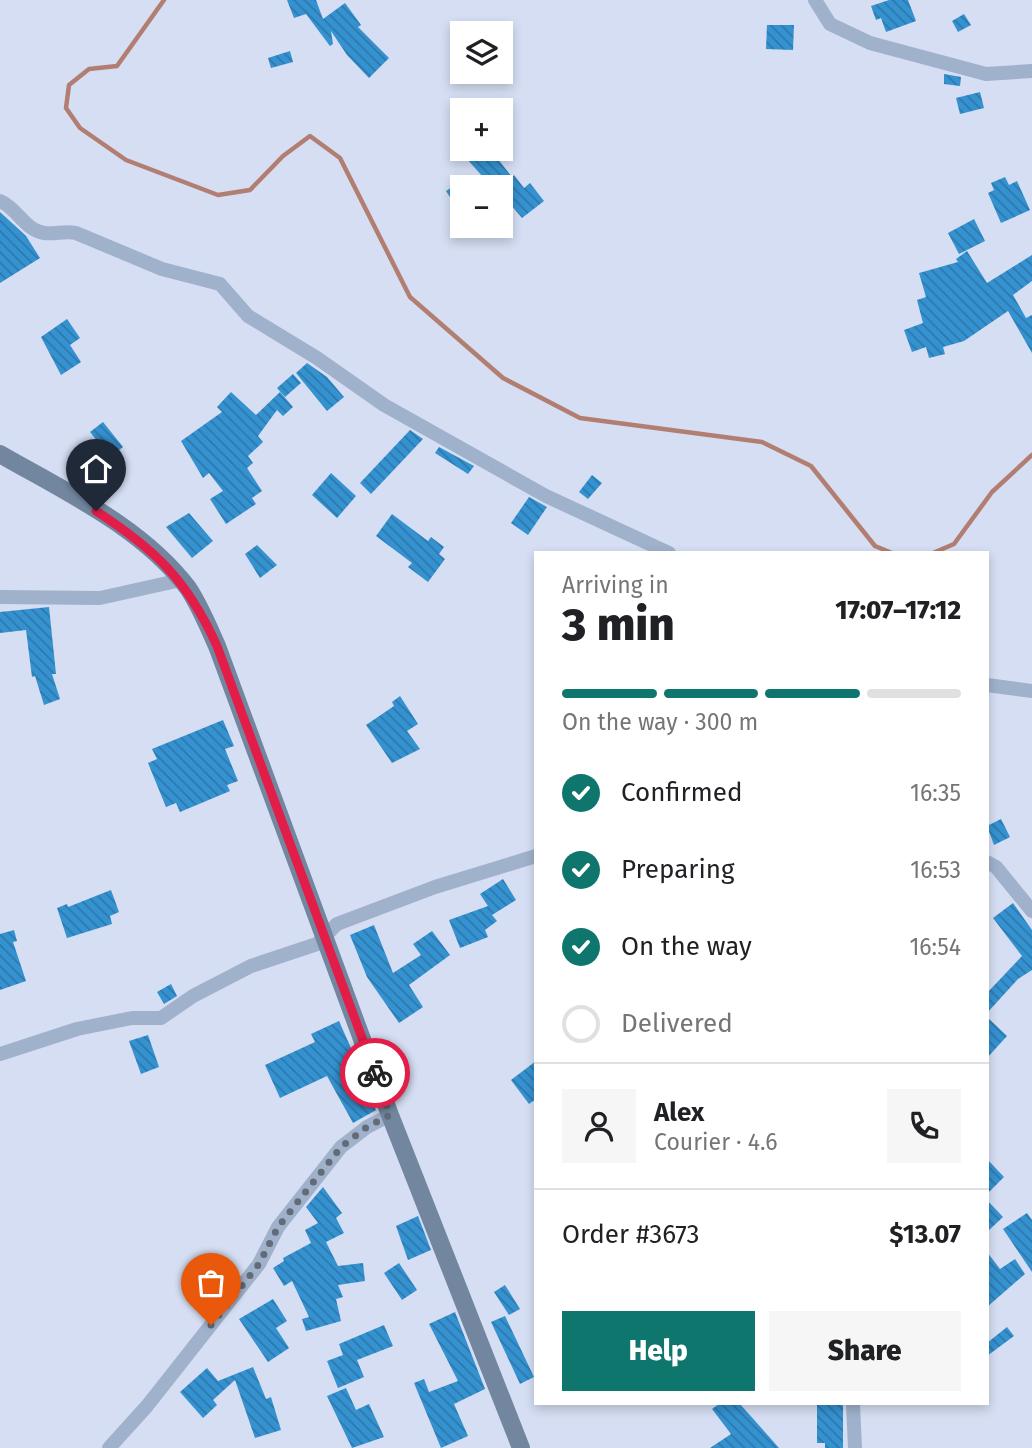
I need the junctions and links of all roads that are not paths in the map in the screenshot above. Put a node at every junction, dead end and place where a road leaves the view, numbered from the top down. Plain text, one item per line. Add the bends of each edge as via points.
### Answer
1 (815, 0) edge
2 (1032, 71) edge
3 (0, 201) edge
4 (0, 454) edge
5 (665, 551) edge
6 (181, 580) junction
7 (0, 597) edge
8 (989, 685) edge
9 (1032, 691) edge
10 (534, 857) edge
11 (989, 863) edge
12 (1032, 911) edge
13 (325, 934) junction
14 (0, 1054) edge
15 (390, 1115) junction
16 (853, 1405) edge
17 (109, 1448) edge
18 (521, 1448) edge
19 (855, 1448) edge

1 - 2 street via 830,24 870,43 986,74
3 - 5 street via 30,228 53,236 76,233 162,269 220,284 248,316 384,405 546,496
4 - 6 main road via 134,535
6 - 7 street via 100,598
6 - 13 main road via 217,646
8 - 9 street
10 - 13 street via 435,887 337,925
11 - 12 street
13 - 14 street via 308,948 226,978 161,1018 132,1018 77,1029
13 - 15 main road
15 - 17 street via 341,1147 278,1227 259,1264
15 - 18 main road
16 - 19 street

